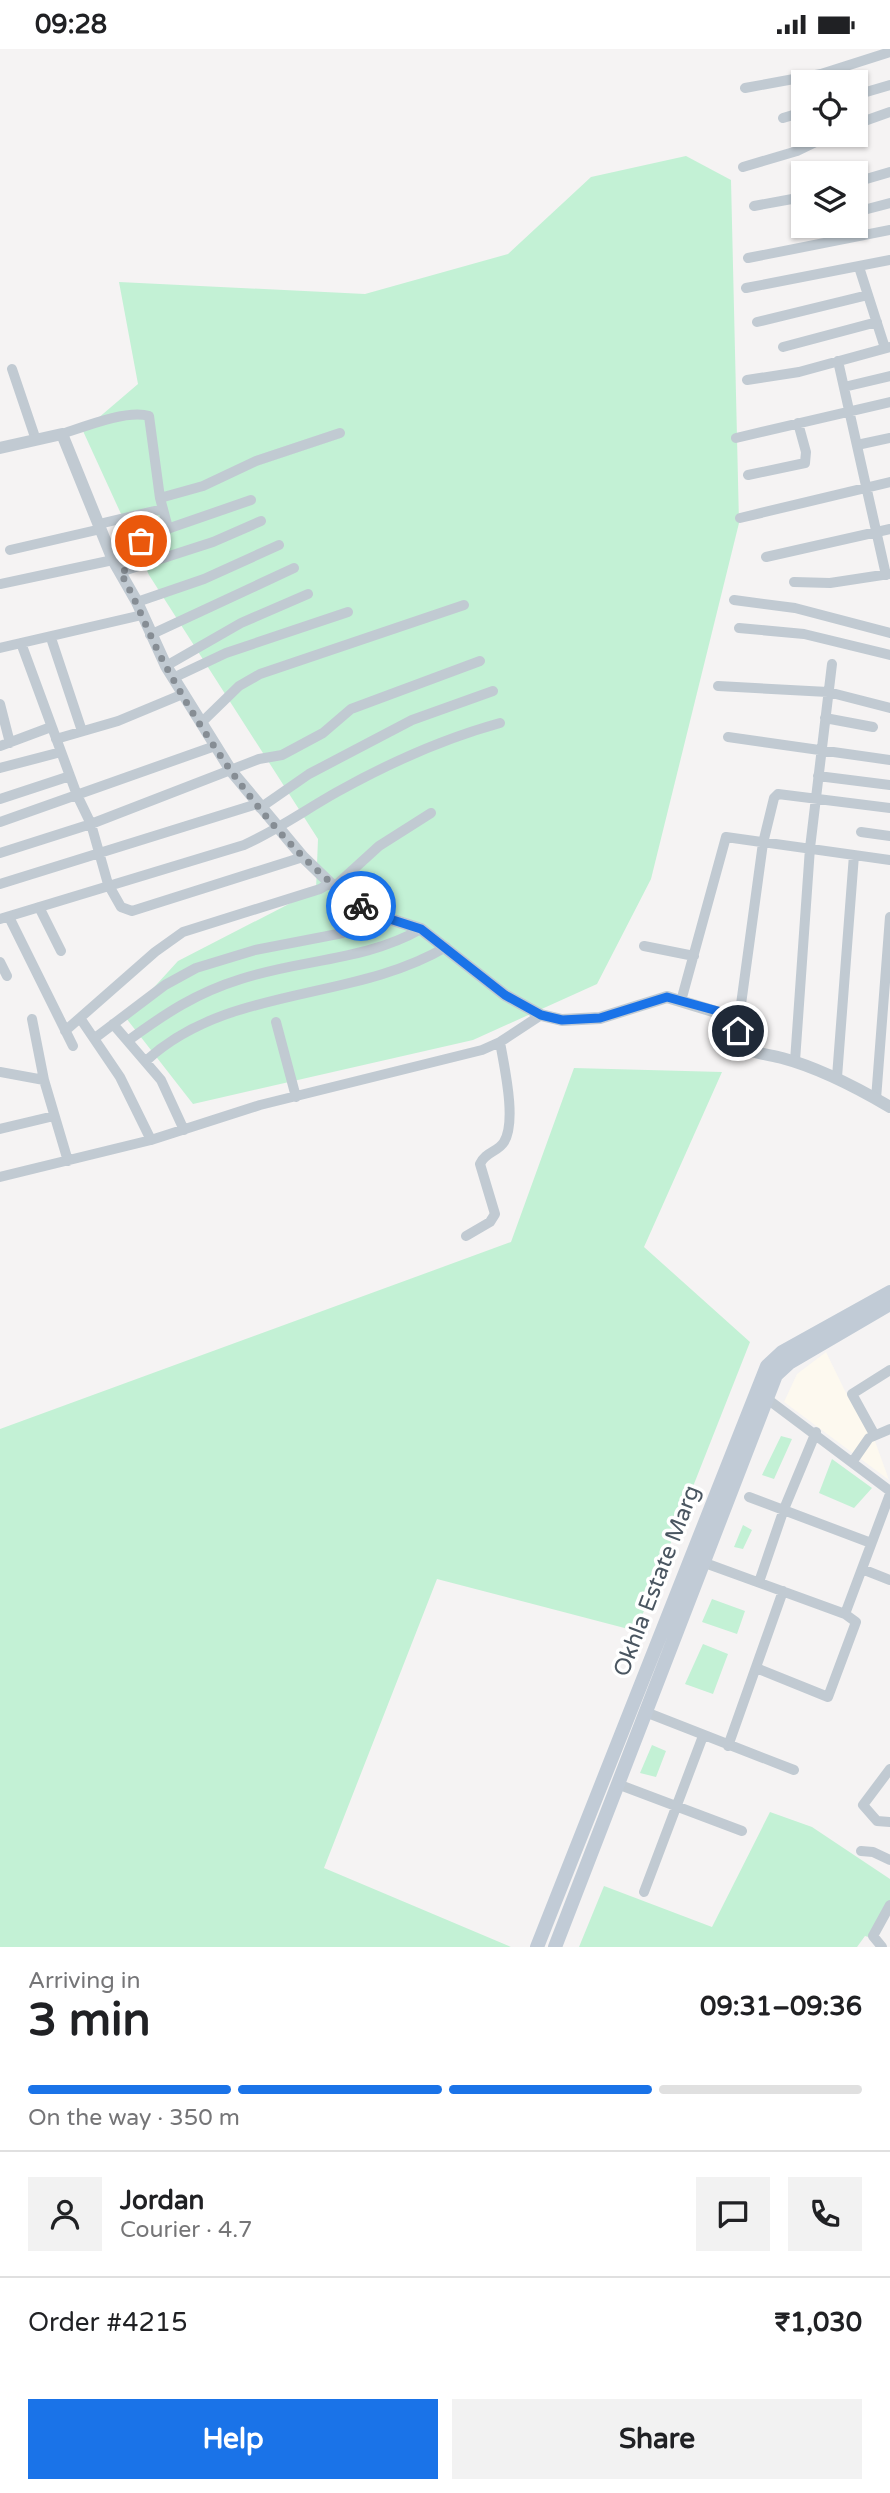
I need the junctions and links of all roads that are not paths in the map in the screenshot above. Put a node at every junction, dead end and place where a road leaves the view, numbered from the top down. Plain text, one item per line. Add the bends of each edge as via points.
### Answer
1 (890, 52) edge
2 (890, 85) edge
3 (745, 88) dead end
4 (868, 91) edge
5 (890, 112) edge
6 (791, 115) edge
7 (783, 118) dead end
8 (868, 120) edge
9 (805, 147) edge
10 (743, 167) dead end
11 (890, 171) edge
12 (868, 178) edge
13 (791, 199) edge
14 (890, 203) edge
15 (754, 206) dead end
16 (868, 209) edge
17 (890, 230) edge
18 (748, 258) dead end
19 (890, 260) edge
20 (859, 267) junction
21 (746, 288) dead end
22 (868, 295) junction
23 (757, 322) dead end
24 (877, 322) junction
25 (783, 347) dead end
26 (888, 347) edge
27 (838, 361) junction
28 (12, 369) dead end
29 (890, 376) edge
30 (747, 380) dead end
31 (844, 387) junction
32 (890, 402) edge
33 (849, 411) junction
34 (799, 423) junction
35 (340, 433) dead end
36 (62, 434) junction
37 (890, 437) edge
38 (736, 438) dead end
39 (36, 440) junction
40 (857, 445) junction
41 (0, 449) edge
42 (748, 475) dead end
43 (890, 482) edge
44 (868, 487) junction
45 (160, 498) junction
46 (251, 500) dead end
47 (163, 509) junction
48 (740, 517) dead end
49 (261, 521) dead end
50 (100, 527) junction
51 (168, 528) junction
52 (890, 529) edge
53 (877, 532) junction
54 (279, 545) dead end
55 (10, 549) dead end
56 (766, 557) dead end
57 (117, 566) junction
58 (134, 567) junction
59 (294, 568) dead end
60 (888, 575) edge
61 (794, 582) dead end
62 (0, 584) edge
63 (308, 594) dead end
64 (734, 600) dead end
65 (464, 605) dead end
66 (140, 609) junction
67 (348, 612) dead end
68 (739, 628) dead end
69 (890, 633) edge
70 (150, 635) junction
71 (51, 638) junction
72 (21, 643) junction
73 (0, 648) edge
74 (890, 655) edge
75 (480, 661) dead end
76 (832, 663) dead end
77 (170, 672) junction
78 (718, 686) dead end
79 (493, 691) dead end
80 (828, 692) junction
81 (184, 694) junction
82 (0, 704) edge
83 (890, 708) edge
84 (825, 718) junction
85 (201, 723) junction
86 (500, 723) dead end
87 (51, 727) junction
88 (873, 727) dead end
89 (82, 731) junction
90 (728, 737) dead end
91 (56, 739) junction
92 (5, 744) edge
93 (215, 746) junction
94 (821, 749) junction
95 (61, 752) junction
96 (890, 759) edge
97 (0, 768) edge
98 (232, 772) junction
99 (70, 776) junction
100 (818, 776) junction
101 (890, 785) edge
102 (77, 796) junction
103 (0, 799) edge
104 (816, 799) junction
105 (258, 806) junction
106 (890, 808) edge
107 (431, 813) dead end
108 (0, 822) edge
109 (91, 824) junction
110 (280, 829) junction
111 (861, 832) dead end
112 (890, 836) edge
113 (763, 843) junction
114 (810, 848) junction
115 (0, 853) edge
116 (100, 853) junction
117 (853, 855) junction
118 (303, 857) junction
119 (890, 860) edge
120 (0, 884) edge
121 (108, 884) junction
122 (332, 885) junction
123 (39, 907) junction
124 (371, 913) junction
125 (890, 917) edge
126 (5, 918) edge
127 (421, 929) junction
128 (644, 946) dead end
129 (446, 947) junction
130 (61, 951) dead end
131 (694, 956) junction
132 (0, 962) edge
133 (7, 976) dead end
134 (681, 1001) junction
135 (541, 1015) junction
136 (80, 1018) junction
137 (32, 1019) dead end
138 (739, 1019) junction
139 (276, 1022) dead end
140 (113, 1024) junction
141 (65, 1031) junction
142 (95, 1038) junction
143 (129, 1040) junction
144 (500, 1042) junction
145 (73, 1046) dead end
146 (147, 1060) junction
147 (795, 1061) junction
148 (0, 1072) edge
149 (837, 1077) junction
150 (44, 1080) junction
151 (296, 1097) junction
152 (876, 1099) junction
153 (890, 1107) edge
154 (54, 1117) junction
155 (0, 1129) edge
156 (184, 1129) junction
157 (152, 1140) junction
158 (68, 1161) junction
159 (0, 1177) edge
160 (466, 1236) dead end
161 (890, 1292) edge
162 (890, 1304) edge
163 (890, 1370) edge
164 (763, 1395) junction
165 (890, 1429) edge
166 (816, 1432) junction
167 (874, 1434) junction
168 (853, 1461) junction
169 (890, 1493) edge
170 (749, 1497) dead end
171 (784, 1509) junction
172 (871, 1543) junction
173 (705, 1563) junction
174 (862, 1569) junction
175 (890, 1580) edge
176 (759, 1582) junction
177 (783, 1591) junction
178 (845, 1614) junction
179 (756, 1668) junction
180 (648, 1713) junction
181 (703, 1736) junction
182 (728, 1746) junction
183 (890, 1769) edge
184 (794, 1770) dead end
185 (620, 1784) junction
186 (676, 1806) junction
187 (890, 1822) edge
188 (742, 1831) dead end
189 (861, 1851) dead end
190 (890, 1860) edge
191 (644, 1892) dead end
192 (890, 1905) edge
193 (873, 1936) junction
194 (537, 1947) edge
195 (555, 1947) edge
196 (866, 1947) edge
197 (882, 1947) edge

1 - 3 street via 821,73
2 - 4 street
5 - 8 street
6 - 7 street
9 - 10 street
11 - 12 street
13 - 15 street
14 - 16 street
17 - 18 street
19 - 20 street
20 - 21 street
20 - 22 street
22 - 23 street
22 - 24 street
24 - 25 street
24 - 26 street
26 - 27 street
27 - 30 street
27 - 31 street
28 - 39 street
29 - 31 street
31 - 33 street
32 - 33 street
33 - 34 street
33 - 40 street
34 - 38 street
34 - 42 street via 805,463
35 - 45 street via 256,461 203,487
36 - 39 street
36 - 45 street via 136,414 149,416
36 - 50 street
37 - 40 street
39 - 41 street
40 - 44 street
43 - 44 street
44 - 48 street
44 - 53 street
45 - 47 street
46 - 51 street
47 - 50 street
47 - 51 street
49 - 58 street
50 - 55 street
50 - 57 street
51 - 58 street via 141,541
52 - 53 street
53 - 56 street
53 - 60 street
54 - 66 street
57 - 58 street
57 - 62 street
57 - 66 street
59 - 70 street
60 - 61 street via 830,583
63 - 77 street via 241,623
64 - 69 street via 795,608
65 - 85 street via 260,674 239,686
66 - 70 street
66 - 71 street
67 - 77 street
68 - 74 street via 804,634
70 - 77 street
71 - 72 street
71 - 89 street
72 - 73 street
72 - 87 street
75 - 98 street via 351,709 323,733 294,749
76 - 80 street
77 - 81 street
78 - 80 street
79 - 105 street via 400,726
80 - 83 street
80 - 84 street
81 - 85 street
81 - 89 street
82 - 92 street
84 - 88 street
84 - 94 street
85 - 93 street
86 - 110 street via 459,734 398,760 327,797
87 - 91 street
87 - 92 street
89 - 91 street
90 - 94 street
91 - 95 street
93 - 98 street
93 - 102 street
94 - 96 street
94 - 100 street
95 - 97 street
95 - 99 street
98 - 105 street
98 - 109 street
99 - 102 street
99 - 103 street
100 - 101 street
100 - 104 street
102 - 108 street
102 - 109 street
104 - 106 street
104 - 113 street via 778,794
104 - 114 street
105 - 110 street
105 - 116 street
107 - 122 street via 379,846
109 - 115 street
109 - 116 street
110 - 118 street
110 - 121 street via 244,845
111 - 112 street
113 - 114 street
113 - 131 street via 726,837
113 - 138 street
114 - 117 street
114 - 147 street
116 - 120 street
116 - 121 street
117 - 119 street
117 - 149 street
118 - 121 street via 132,911 121,907
118 - 122 street
121 - 123 street
122 - 124 street
122 - 136 street via 183,932
123 - 126 street
123 - 130 street
124 - 127 street
124 - 140 street via 343,933 255,950 196,968
125 - 152 street
126 - 141 street
127 - 129 street
127 - 143 street via 372,951 221,986 187,999
128 - 131 street
129 - 135 street via 512,1000
129 - 146 street via 391,972 214,1019 166,1042
131 - 134 street
132 - 133 street
134 - 135 street via 667,997 600,1018 562,1020
134 - 138 street
135 - 144 street
136 - 141 street
136 - 142 street
137 - 150 street
138 - 147 street via 738,1041 744,1048
139 - 151 street
140 - 142 street
140 - 143 street
141 - 145 street
142 - 157 street
143 - 146 street
144 - 151 street
144 - 160 street via 508,1094 507,1135 480,1164 495,1215 490,1223
146 - 156 street
147 - 149 street
148 - 150 street
149 - 152 street
150 - 154 street
151 - 156 street
152 - 153 street
154 - 155 street
154 - 158 street
156 - 157 street
157 - 158 street
158 - 159 street
161 - 164 main road, Okhla Estate Marg via 782,1352 767,1366
162 - 164 main road, Okhla Estate Marg via 789,1363
163 - 167 street via 852,1394
164 - 166 street
164 - 173 main road, Okhla Estate Marg
164 - 194 main road, Okhla Estate Marg
165 - 167 street
166 - 168 street
166 - 171 street
167 - 168 street
168 - 169 street
169 - 172 street
170 - 171 street
171 - 172 street
171 - 176 street
172 - 174 street
173 - 176 street
173 - 180 main road, Okhla Estate Marg
174 - 175 street
174 - 178 street
176 - 177 street
177 - 178 street
177 - 179 street
178 - 179 street via 856,1624 828,1697
179 - 182 street
180 - 181 street
180 - 185 main road, Okhla Estate Marg
181 - 182 street
181 - 186 street
182 - 184 street
183 - 187 street via 863,1805 877,1821
185 - 186 street
185 - 195 main road, Okhla Estate Marg
186 - 188 street
186 - 191 street
189 - 190 street
192 - 193 street
193 - 196 street
193 - 197 street

